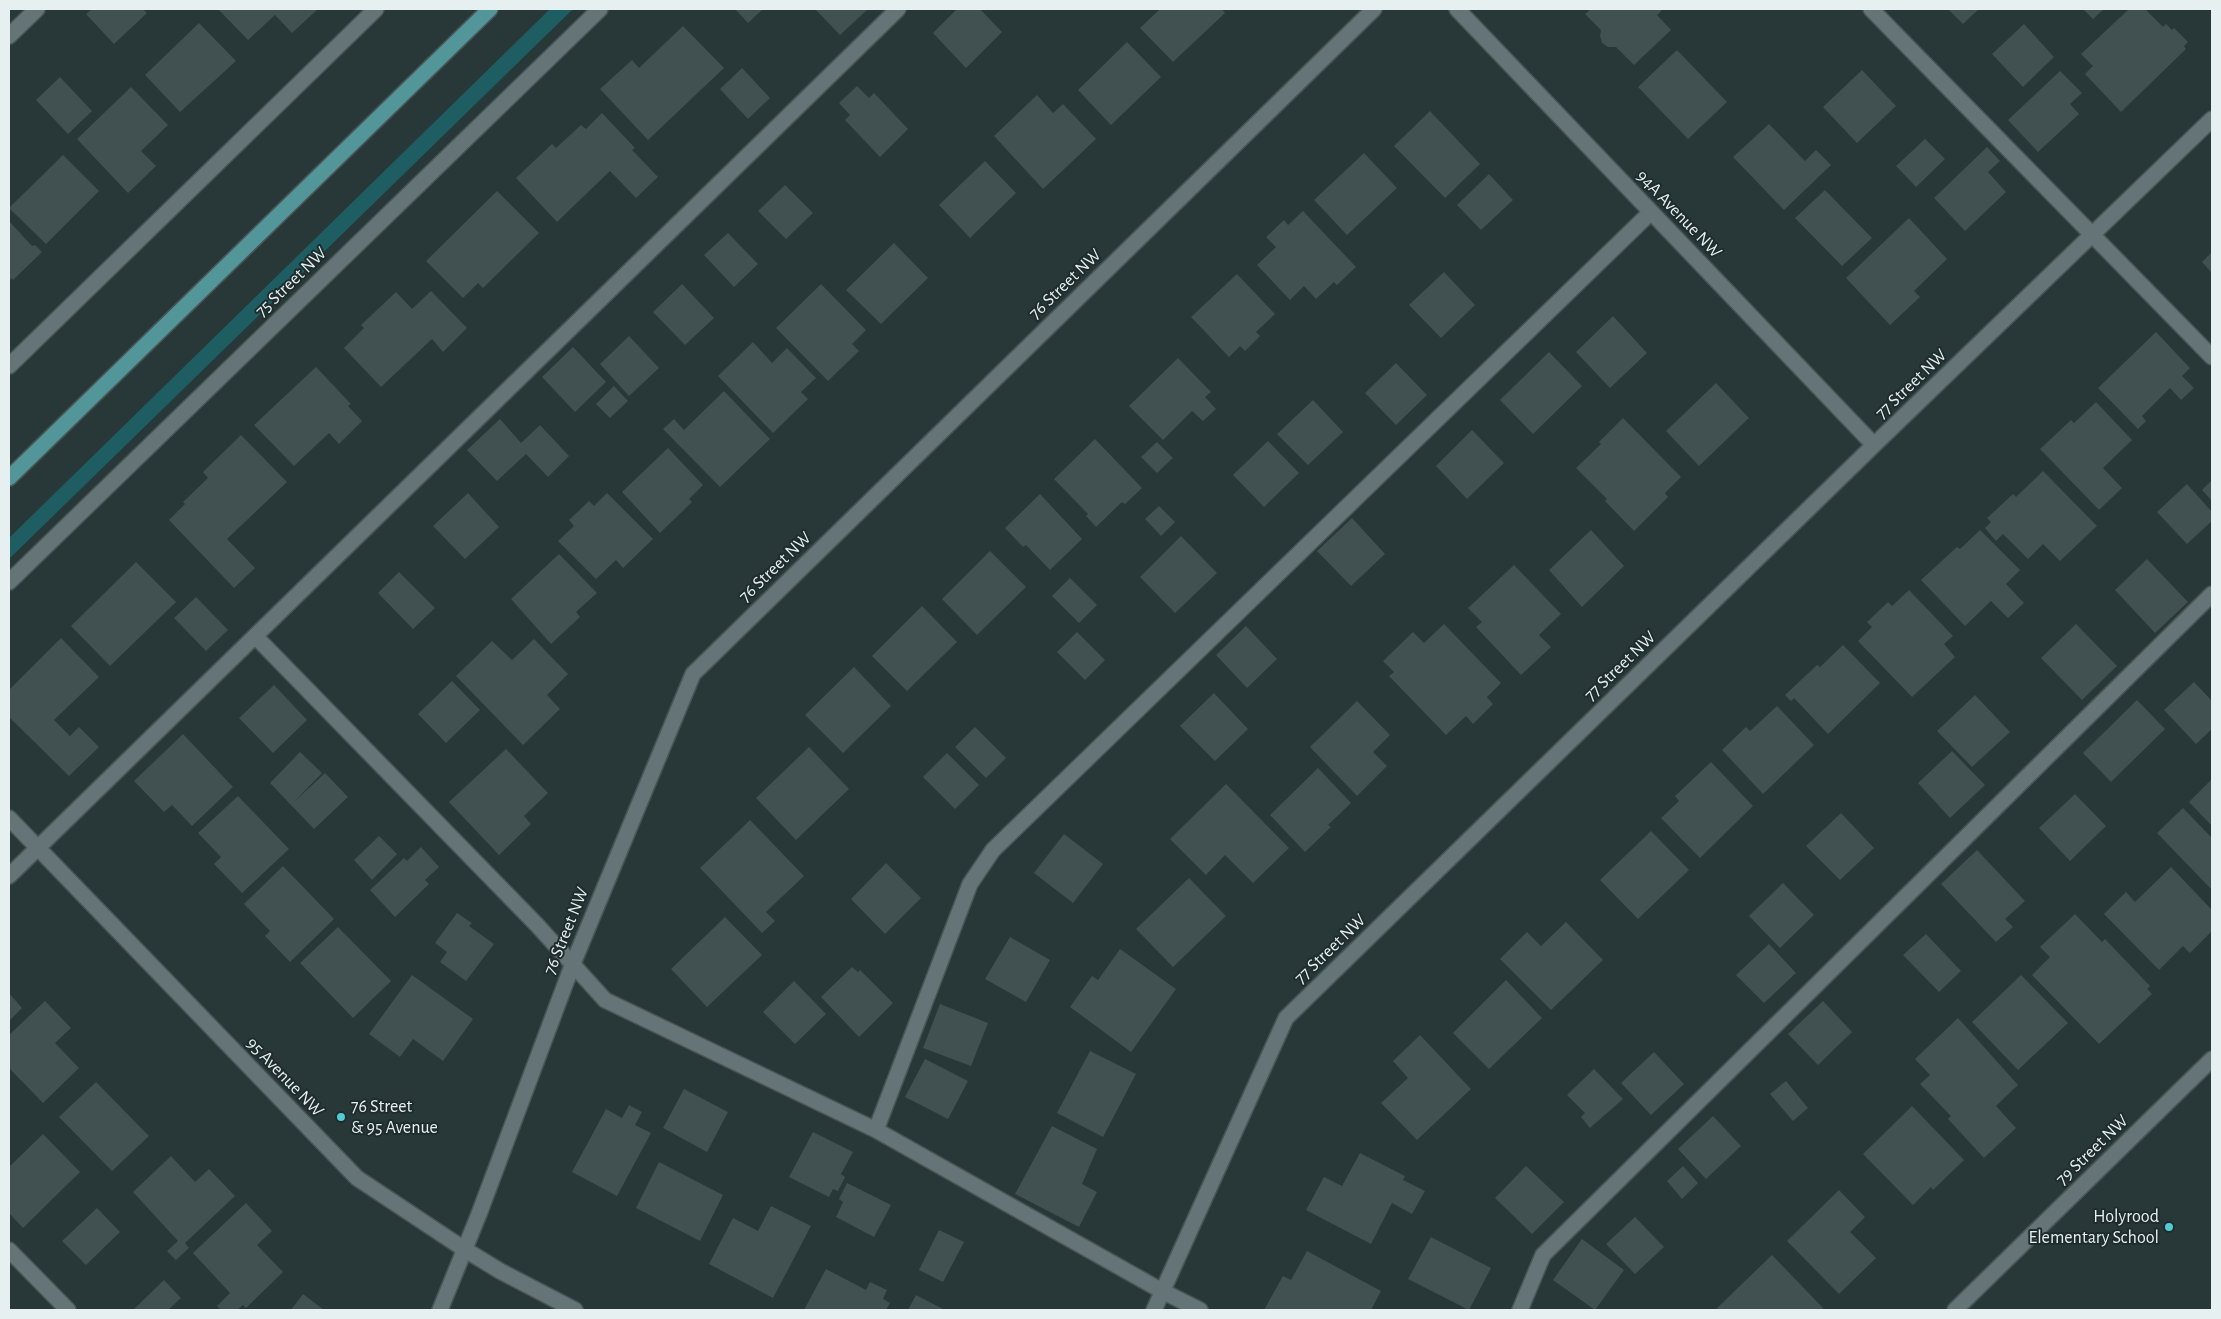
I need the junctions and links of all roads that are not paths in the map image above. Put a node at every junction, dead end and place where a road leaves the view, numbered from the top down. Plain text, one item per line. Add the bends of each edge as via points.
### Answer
1 (37, 9) edge
2 (376, 9) edge
3 (490, 9) edge
4 (600, 9) edge
5 (898, 9) edge
6 (1374, 9) edge
7 (1457, 9) edge
8 (1871, 9) edge
9 (9, 36) edge
10 (2212, 119) edge
11 (1650, 212) junction
12 (2092, 234) junction
13 (2212, 357) edge
14 (9, 366) edge
15 (1874, 445) junction
16 (9, 478) edge
17 (9, 582) edge
18 (2212, 594) edge
19 (255, 636) junction
20 (9, 818) edge
21 (38, 848) junction
22 (9, 876) edge
23 (572, 966) junction
24 (2212, 1058) edge
25 (876, 1130) junction
26 (464, 1249) junction
27 (9, 1250) edge
28 (1162, 1291) junction
29 (68, 1310) edge
30 (440, 1310) edge
31 (575, 1310) edge
32 (1154, 1310) edge
33 (1200, 1310) edge
34 (1520, 1310) edge
35 (1955, 1310) edge

1 - 9 street
2 - 14 street
3 - 16 main road
4 - 17 street, 75 Street NW
5 - 19 street
6 - 23 street, 76 Street NW via 693,674
7 - 11 street, 94A Avenue NW
8 - 12 street
10 - 12 street, 77 Street NW
11 - 15 street, 94A Avenue NW
11 - 25 street via 992,850 970,884
12 - 13 street
12 - 15 street, 77 Street NW
15 - 28 street, 77 Street NW via 1286,1018
18 - 34 street via 1543,1255
19 - 21 street
19 - 23 street via 537,925
20 - 21 street, 95 Avenue NW
21 - 22 street
21 - 26 street, 95 Avenue NW via 357,1178
23 - 25 street via 605,1000
23 - 26 street, 76 Street NW
24 - 35 street, 79 Street NW
25 - 28 street
26 - 30 street, 76 Street NW
26 - 31 street, 95 Avenue NW
27 - 29 street
28 - 32 street, 77 Street NW
28 - 33 street

